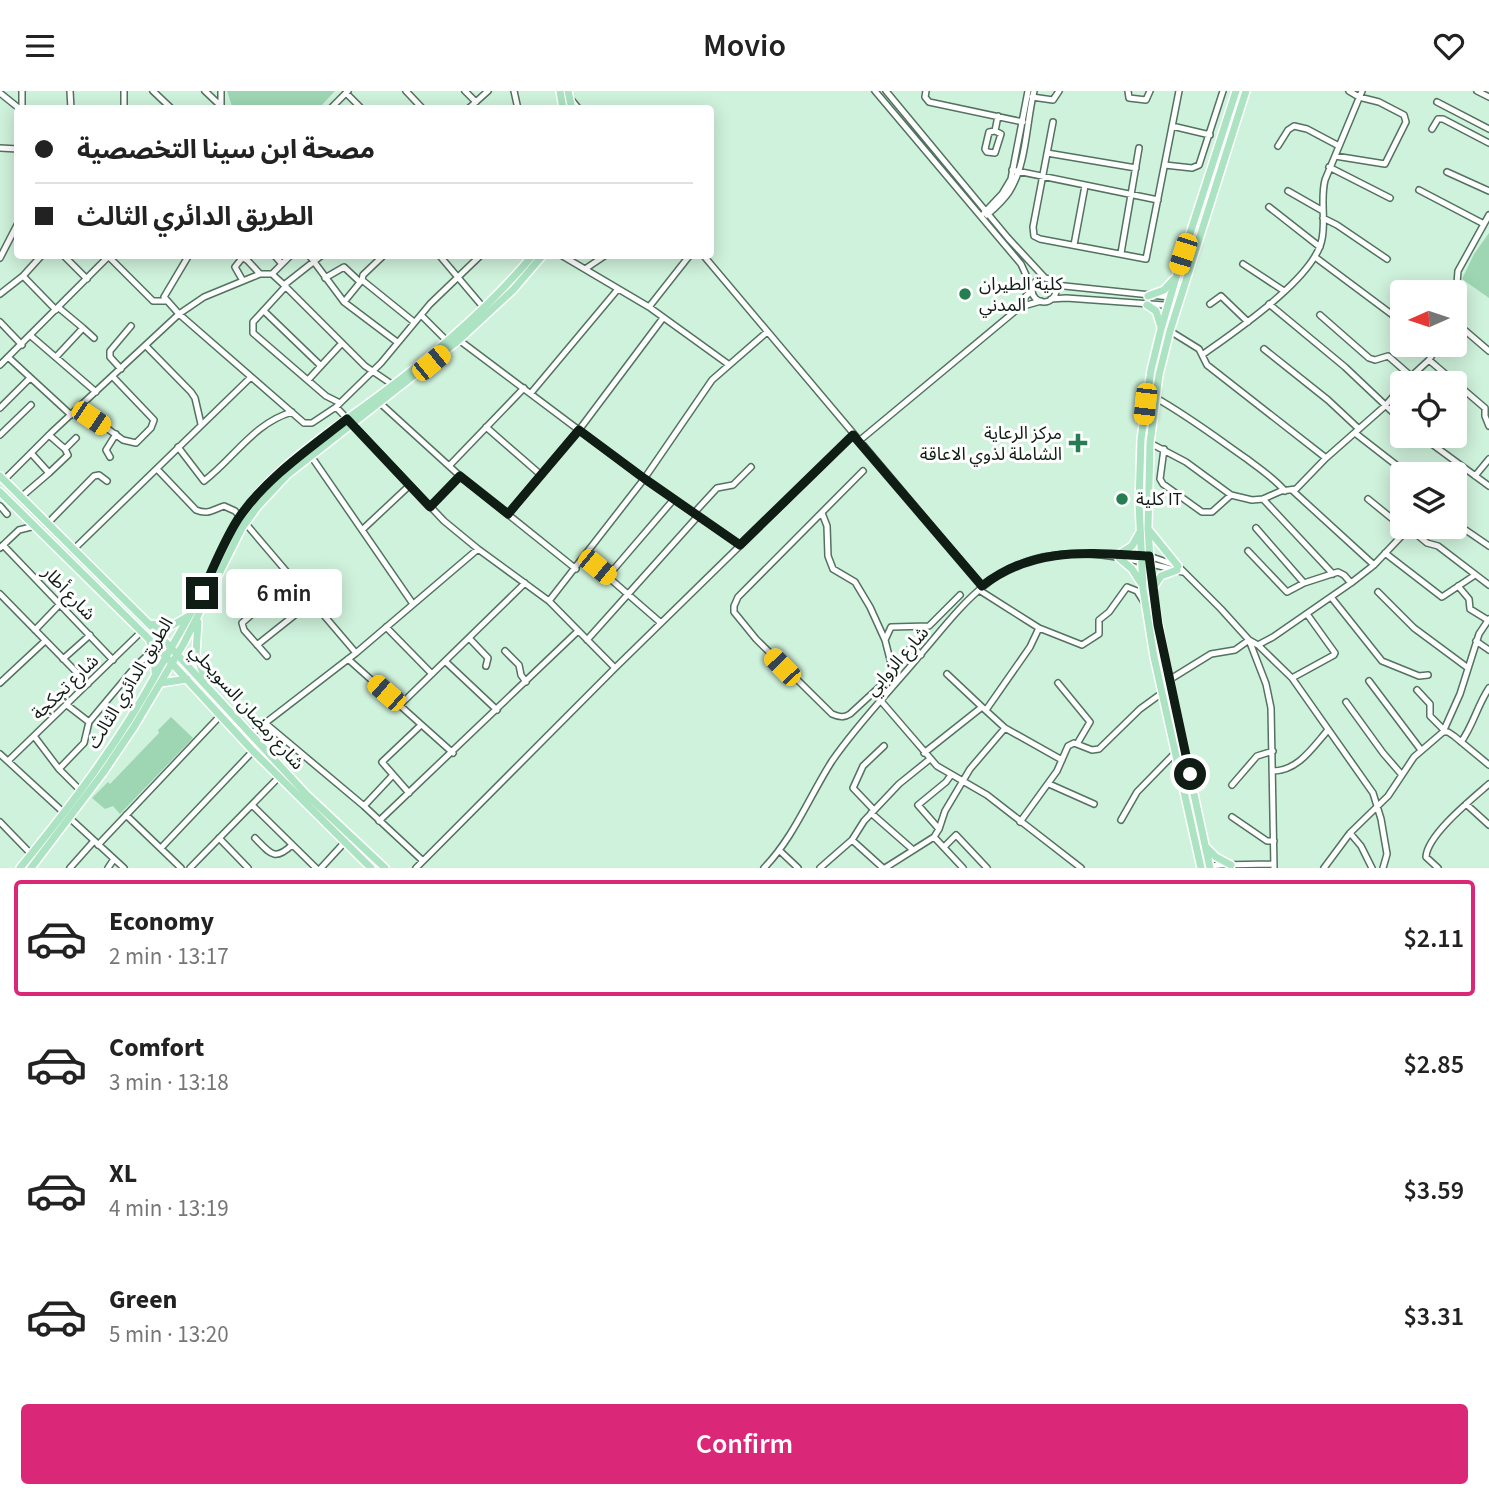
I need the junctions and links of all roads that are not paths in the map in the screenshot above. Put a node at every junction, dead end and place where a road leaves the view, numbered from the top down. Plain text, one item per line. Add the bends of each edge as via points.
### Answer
1 (153, 91) edge
2 (205, 91) edge
3 (407, 91) edge
4 (465, 91) edge
5 (488, 91) edge
6 (875, 91) edge
7 (886, 91) edge
8 (926, 91) edge
9 (1028, 91) edge
10 (1059, 91) edge
11 (1128, 91) edge
12 (1150, 91) edge
13 (1179, 91) edge
14 (1223, 91) edge
15 (1236, 91) edge
16 (1247, 91) edge
17 (1349, 91) edge
18 (1477, 91) edge
19 (347, 92) edge
20 (0, 93) edge
21 (1033, 94) edge
22 (1360, 94) edge
23 (1489, 97) edge
24 (475, 102) junction
25 (1437, 102) dead end
26 (16, 105) edge
27 (168, 105) edge
28 (221, 105) edge
29 (334, 105) edge
30 (419, 105) edge
31 (472, 105) edge
32 (998, 116) junction
33 (1025, 122) junction
34 (1054, 122) dead end
35 (1172, 126) junction
36 (1432, 129) dead end
37 (1489, 129) edge
38 (995, 131) dead end
39 (1210, 135) junction
40 (1489, 143) edge
41 (1278, 146) dead end
42 (1339, 146) junction
43 (1139, 148) dead end
44 (1047, 153) junction
45 (1335, 156) junction
46 (1165, 165) junction
47 (1329, 167) junction
48 (1136, 168) junction
49 (1015, 171) junction
50 (1447, 172) dead end
51 (1043, 177) junction
52 (1085, 186) junction
53 (1419, 190) dead end
54 (1287, 191) dead end
55 (1489, 191) edge
56 (1132, 194) junction
57 (1390, 198) dead end
58 (1158, 200) junction
59 (977, 201) junction
60 (998, 202) junction
61 (1269, 207) dead end
62 (987, 213) junction
63 (1323, 215) junction
64 (1489, 215) edge
65 (981, 218) junction
66 (1484, 224) junction
67 (998, 226) junction
68 (14, 231) edge
69 (1074, 245) junction
70 (1320, 247) junction
71 (1121, 253) junction
72 (1315, 257) junction
73 (0, 258) edge
74 (38, 259) edge
75 (67, 259) edge
76 (106, 259) edge
77 (112, 259) edge
78 (186, 259) edge
79 (239, 259) edge
80 (244, 259) edge
81 (278, 259) edge
82 (287, 259) edge
83 (312, 259) edge
84 (317, 259) edge
85 (380, 259) edge
86 (442, 259) edge
87 (477, 259) edge
88 (529, 259) edge
89 (540, 259) edge
90 (568, 259) edge
91 (600, 259) edge
92 (687, 259) edge
93 (706, 259) edge
94 (1387, 259) dead end
95 (314, 262) junction
96 (282, 264) junction
97 (1243, 264) dead end
98 (585, 269) junction
99 (260, 274) junction
100 (272, 274) junction
101 (1177, 274) junction
102 (23, 276) junction
103 (325, 278) junction
104 (1045, 278) junction
105 (87, 279) junction
106 (458, 279) junction
107 (1457, 280) edge
108 (243, 281) junction
109 (361, 281) junction
110 (1055, 285) junction
111 (285, 286) junction
112 (618, 289) junction
113 (2, 290) edge
114 (1032, 290) junction
115 (1284, 291) junction
116 (1175, 298) junction
117 (1051, 299) junction
118 (166, 301) junction
119 (1041, 301) junction
120 (1148, 301) junction
121 (344, 302) junction
122 (1210, 304) dead end
123 (1269, 304) junction
124 (482, 307) junction
125 (649, 307) junction
126 (1020, 307) junction
127 (1172, 308) junction
128 (58, 309) junction
129 (264, 310) junction
130 (1390, 313) edge
131 (179, 314) junction
132 (421, 315) junction
133 (1320, 315) dead end
134 (663, 318) junction
135 (1248, 321) junction
136 (0, 322) edge
137 (414, 322) junction
138 (131, 326) dead end
139 (83, 328) junction
140 (1166, 330) junction
141 (767, 332) junction
142 (1467, 332) edge
143 (31, 336) junction
144 (94, 338) dead end
145 (446, 340) junction
146 (459, 340) junction
147 (397, 342) junction
148 (342, 343) junction
149 (22, 345) junction
150 (146, 347) junction
151 (1264, 349) dead end
152 (1489, 351) edge
153 (1202, 355) junction
154 (8, 357) junction
155 (56, 357) junction
156 (1430, 357) edge
157 (1429, 360) junction
158 (0, 365) edge
159 (729, 365) junction
160 (321, 366) junction
161 (121, 369) junction
162 (373, 371) junction
163 (1405, 371) edge
164 (1418, 371) edge
165 (30, 377) junction
166 (114, 377) junction
167 (250, 378) junction
168 (308, 380) junction
169 (393, 385) junction
170 (524, 388) junction
171 (96, 392) junction
172 (531, 393) junction
173 (1156, 398) junction
174 (1390, 400) edge
175 (380, 403) junction
176 (31, 405) dead end
177 (338, 405) junction
178 (1385, 406) junction
179 (1487, 407) edge
180 (0, 408) edge
181 (79, 408) junction
182 (1390, 410) edge
183 (292, 412) junction
184 (71, 415) junction
185 (349, 423) junction
186 (201, 424) junction
187 (1489, 426) edge
188 (486, 427) junction
189 (579, 430) junction
190 (1357, 431) junction
191 (116, 434) junction
192 (0, 435) edge
193 (50, 435) junction
194 (853, 435) junction
195 (76, 438) dead end
196 (859, 441) junction
197 (1150, 443) junction
198 (178, 447) junction
199 (1437, 448) edge
200 (65, 449) junction
201 (1164, 449) junction
202 (31, 453) junction
203 (312, 456) junction
204 (110, 457) dead end
205 (1326, 458) junction
206 (1489, 459) edge
207 (1392, 462) edge
208 (1456, 462) edge
209 (449, 466) junction
210 (751, 467) dead end
211 (157, 469) junction
212 (1467, 470) edge
213 (863, 471) dead end
214 (50, 473) junction
215 (541, 475) junction
216 (460, 476) junction
217 (1475, 476) junction
218 (2, 478) edge
219 (645, 479) junction
220 (107, 481) dead end
221 (410, 485) junction
222 (1489, 486) edge
223 (1285, 491) junction
224 (1293, 491) junction
225 (0, 492) edge
226 (1231, 495) junction
227 (21, 497) junction
228 (674, 499) junction
229 (1263, 499) junction
230 (1367, 499) dead end
231 (0, 506) edge
232 (430, 507) junction
233 (19, 511) junction
234 (822, 513) junction
235 (7, 514) dead end
236 (508, 514) junction
237 (696, 515) junction
238 (1390, 515) edge
239 (240, 516) junction
240 (247, 522) junction
241 (47, 524) junction
242 (35, 526) junction
243 (1256, 528) dead end
244 (19, 530) junction
245 (362, 530) junction
246 (1144, 530) junction
247 (1467, 531) edge
248 (1398, 539) edge
249 (1422, 539) edge
250 (740, 545) junction
251 (1489, 546) edge
252 (2, 547) edge
253 (478, 549) junction
254 (73, 550) junction
255 (1248, 551) dead end
256 (1385, 553) junction
257 (1119, 556) junction
258 (585, 557) junction
259 (1145, 559) junction
260 (1374, 565) junction
261 (576, 569) junction
262 (1179, 570) junction
263 (1333, 574) junction
264 (1475, 575) junction
265 (608, 576) junction
266 (292, 579) junction
267 (525, 583) junction
268 (1304, 583) junction
269 (1351, 583) junction
270 (1489, 585) edge
271 (1458, 586) junction
272 (981, 588) junction
273 (1143, 589) junction
274 (1152, 589) junction
275 (1378, 592) dead end
276 (0, 594) edge
277 (629, 595) junction
278 (960, 595) dead end
279 (1331, 597) junction
280 (6, 600) junction
281 (549, 601) junction
282 (311, 602) junction
283 (60, 604) junction
284 (413, 604) junction
285 (0, 605) edge
286 (1146, 605) junction
287 (199, 614) junction
288 (1307, 614) junction
289 (188, 617) junction
290 (1489, 619) edge
291 (661, 623) junction
292 (149, 624) junction
293 (386, 627) junction
294 (1039, 628) junction
295 (35, 630) junction
296 (578, 631) junction
297 (141, 632) junction
298 (90, 635) junction
299 (148, 638) junction
300 (469, 638) junction
301 (587, 640) junction
302 (885, 640) junction
303 (1249, 640) junction
304 (45, 641) junction
305 (1476, 641) junction
306 (257, 645) junction
307 (1258, 645) junction
308 (171, 647) junction
309 (154, 649) junction
310 (1489, 650) edge
311 (505, 652) dead end
312 (356, 653) junction
313 (177, 654) junction
314 (920, 655) junction
315 (166, 656) junction
316 (267, 656) dead end
317 (63, 659) junction
318 (348, 659) junction
319 (113, 660) junction
320 (446, 662) junction
321 (172, 663) junction
322 (486, 666) dead end
323 (615, 668) junction
324 (1468, 668) junction
325 (893, 672) junction
326 (432, 674) junction
327 (947, 674) dead end
328 (1428, 675) dead end
329 (1292, 678) junction
330 (187, 679) junction
331 (1169, 680) junction
332 (157, 681) junction
333 (1369, 681) dead end
334 (526, 682) junction
335 (0, 683) edge
336 (1058, 683) dead end
337 (88, 684) junction
338 (207, 685) junction
339 (1417, 689) dead end
340 (1488, 690) edge
341 (1162, 693) junction
342 (881, 701) junction
343 (1346, 702) dead end
344 (66, 705) junction
345 (400, 705) junction
346 (984, 708) junction
347 (497, 710) junction
348 (220, 716) junction
349 (89, 722) junction
350 (265, 723) junction
351 (421, 725) junction
352 (1005, 728) junction
353 (1328, 730) junction
354 (1443, 731) junction
355 (251, 734) junction
356 (34, 736) junction
357 (1461, 742) junction
358 (1077, 744) junction
359 (884, 746) dead end
360 (1421, 750) junction
361 (253, 751) junction
362 (1176, 751) junction
363 (1273, 751) junction
364 (453, 753) junction
365 (924, 753) junction
366 (0, 754) edge
367 (930, 759) junction
368 (1062, 760) junction
369 (8, 761) junction
370 (1489, 765) edge
371 (59, 769) junction
372 (1273, 771) junction
373 (393, 775) junction
374 (950, 775) junction
375 (1402, 775) junction
376 (279, 777) junction
377 (963, 780) junction
378 (1489, 783) edge
379 (1049, 784) junction
380 (1231, 785) dead end
381 (80, 790) junction
382 (409, 793) junction
383 (1094, 804) dead end
384 (1466, 804) junction
385 (252, 805) junction
386 (363, 806) junction
387 (1378, 807) junction
388 (873, 812) junction
389 (67, 815) junction
390 (126, 815) junction
391 (1232, 817) dead end
392 (1121, 820) dead end
393 (379, 821) junction
394 (0, 822) edge
395 (1020, 822) junction
396 (1489, 825) edge
397 (939, 829) junction
398 (1350, 833) junction
399 (934, 837) junction
400 (219, 838) junction
401 (255, 838) dead end
402 (852, 840) junction
403 (1274, 841) junction
404 (96, 843) junction
405 (344, 843) junction
406 (292, 845) junction
407 (1205, 846) junction
408 (944, 847) junction
409 (161, 848) junction
410 (912, 849) junction
411 (780, 851) junction
412 (32, 854) junction
413 (114, 859) junction
414 (423, 861) junction
415 (1230, 866) edge
416 (1274, 866) edge
417 (1209, 867) edge
418 (20, 868) edge
419 (31, 868) edge
420 (70, 868) edge
421 (108, 868) edge
422 (124, 868) edge
423 (181, 868) edge
424 (190, 868) edge
425 (248, 868) edge
426 (319, 868) edge
427 (371, 868) edge
428 (385, 868) edge
429 (416, 868) edge
430 (764, 868) edge
431 (798, 868) edge
432 (820, 868) edge
433 (884, 868) edge
434 (963, 868) edge
435 (988, 868) edge
436 (1081, 868) edge
437 (1200, 868) edge
438 (1324, 868) edge
439 (1372, 868) edge
440 (1382, 868) edge
441 (1438, 868) edge

1 - 27 street
2 - 28 street
3 - 30 street
4 - 24 street
5 - 24 street
6 - 65 street
7 - 59 street
8 - 32 street via 929,101
9 - 33 street
10 - 21 street via 1053,100
11 - 12 street via 1129,99 1146,100
13 - 35 street
14 - 39 street
15 - 101 main road
16 - 116 main road
17 - 22 street
18 - 23 street
19 - 29 street
20 - 26 street
21 - 33 street
22 - 42 street
22 - 45 street via 1404,115 1406,122 1385,164
24 - 31 street
25 - 37 street
32 - 33 street
32 - 38 street
33 - 49 street
34 - 44 street
35 - 39 street
35 - 46 street
36 - 40 street via 1443,119
39 - 46 street via 1196,167
41 - 42 street via 1294,126
42 - 45 street
43 - 48 street
44 - 48 street
44 - 51 street
45 - 47 street
46 - 58 street
47 - 57 street
47 - 63 street via 1322,191
48 - 56 street
49 - 51 street
49 - 60 street via 1009,192
50 - 55 street
51 - 52 street
51 - 69 street via 1034,236
52 - 56 street
52 - 69 street
53 - 66 street
54 - 63 street
56 - 58 street
56 - 71 street
58 - 71 street via 1147,258
59 - 60 street
59 - 62 street
60 - 62 street
60 - 67 street
61 - 70 street
62 - 65 street
62 - 67 street
63 - 70 street
63 - 94 street
64 - 66 street
65 - 114 street via 1021,264
66 - 107 street
67 - 104 street
68 - 73 street
69 - 71 street
70 - 72 street
72 - 115 street
72 - 130 street
74 - 102 street
75 - 105 street
76 - 105 street
77 - 118 street via 153,301
78 - 118 street via 165,293
79 - 108 street via 235,267
80 - 99 street
81 - 96 street
82 - 96 street
83 - 95 street
84 - 95 street
85 - 109 street
86 - 106 street
87 - 106 street
88 - 124 main road, الطريق الدائري الثالث
89 - 146 main road, الطريق الدائري الثالث
90 - 98 street
91 - 98 street
92 - 125 street
93 - 141 street
95 - 103 street
95 - 111 street
96 - 100 street
97 - 115 street
98 - 112 street
99 - 100 street
99 - 108 street
100 - 111 street
101 - 116 main road
101 - 120 main road
102 - 113 street
102 - 128 street
103 - 109 street via 344,267
103 - 121 street
104 - 110 street
104 - 114 street via 1038,279
105 - 128 street
106 - 124 street
106 - 132 street
108 - 131 street via 204,297
109 - 121 street
109 - 137 street
110 - 117 street
110 - 120 street
111 - 129 street
111 - 148 street
112 - 125 street
112 - 172 street
114 - 119 street
114 - 126 street
115 - 123 street
116 - 120 street
116 - 127 main road
117 - 119 street
117 - 120 street
118 - 131 street
119 - 126 street
120 - 127 street
120 - 140 main road
121 - 147 street
122 - 135 street via 1221,296
123 - 135 street
123 - 178 street
124 - 145 main road, الطريق الدائري الثالث
125 - 134 street
126 - 196 street
127 - 140 main road
128 - 139 street
128 - 143 street
129 - 160 street
129 - 168 street via 253,322 253,333
131 - 150 street
131 - 167 street
132 - 137 street
132 - 145 street
133 - 163 street via 1368,358 1388,356
134 - 159 street
134 - 189 street
135 - 153 street
136 - 149 street
137 - 147 street
138 - 161 street via 110,351
139 - 144 street
139 - 155 street
140 - 153 street via 1189,341
140 - 173 main road
140 - 246 main road via 1145,404 1139,478
141 - 159 street
141 - 194 street
142 - 152 street
143 - 149 street
143 - 155 street
145 - 169 main road, الطريق الدائري الثالث
146 - 170 street
146 - 175 main road, الطريق الدائري الثالث
147 - 162 street
148 - 160 street
148 - 162 street
149 - 154 street
150 - 161 street
150 - 186 street via 191,391
151 - 190 street via 1335,406
153 - 205 street via 1207,365
154 - 158 street
154 - 165 street
155 - 171 street
156 - 157 street
157 - 164 street
157 - 179 street
159 - 219 street via 712,380
160 - 168 street
161 - 166 street
162 - 169 street
162 - 177 street
165 - 180 street
165 - 184 street
166 - 171 street
166 - 191 street via 154,423 136,443
167 - 183 street
167 - 186 street
168 - 177 street
169 - 185 main road, الطريق الدائري الثالث
170 - 172 street
170 - 188 street
171 - 181 street
172 - 189 street
173 - 197 main road
173 - 223 street
174 - 178 street
175 - 185 main road, الطريق الدائري الثالث
175 - 209 street
176 - 192 street
177 - 183 street via 308,424
177 - 185 street
178 - 182 street
178 - 190 street
179 - 187 street
181 - 184 street
181 - 191 street
183 - 198 street via 259,429 204,481
184 - 193 street
185 - 203 main road, الطريق الدائري الثالث
185 - 221 street
185 - 239 main road, الطريق الدائري الثالث via 276,476
186 - 198 street
188 - 209 street
188 - 215 street
189 - 215 street
189 - 219 street
190 - 205 street
190 - 207 street
191 - 204 street via 106,450
193 - 200 street
193 - 202 street
194 - 196 street
194 - 250 street
195 - 200 street
196 - 272 street
197 - 201 street
197 - 246 main road
198 - 211 street
199 - 208 street
200 - 214 street via 67,458
201 - 226 street
201 - 226 street via 1161,482 1193,506 1210,514
202 - 214 street
202 - 218 street
203 - 240 main road, الطريق الدائري الثالث via 273,489
203 - 245 street
205 - 224 street
206 - 217 street
209 - 216 street
210 - 237 street via 733,485 717,488
211 - 239 street via 196,510 204,513 224,506
211 - 254 street
212 - 217 street
213 - 234 street
214 - 227 street
215 - 236 street
216 - 232 street
216 - 236 street
217 - 222 street
218 - 227 main road, شارع رمضان السويحلي
219 - 228 street
219 - 258 street
220 - 241 street via 94,477
221 - 232 street
221 - 245 street
223 - 224 street
223 - 229 street
224 - 260 street
225 - 233 main road, شارع رمضان السويحلي
226 - 229 street
227 - 241 main road, شارع رمضان السويحلي
228 - 237 street
228 - 265 street
229 - 263 street
230 - 238 street
231 - 235 street
232 - 253 street
233 - 242 main road, شارع رمضان السويحلي
233 - 244 street
234 - 302 street via 833,569 855,582
234 - 325 street via 738,597 734,612 832,715 850,714
236 - 261 street
237 - 250 street
237 - 277 street
239 - 240 street
239 - 289 main road, الطريق الدائري الثالث
240 - 266 street
240 - 287 main road, الطريق الدائري الثالث
241 - 254 main road, شارع رمضان السويحلي
242 - 244 street
242 - 297 main road, شارع رمضان السويحلي
243 - 268 street
244 - 252 street
245 - 284 street
246 - 257 main road
246 - 259 main road
246 - 262 main road
247 - 251 street
248 - 256 street
249 - 264 street
250 - 291 street
252 - 283 street, شارع أطار
253 - 267 street
253 - 284 street
254 - 292 main road, شارع رمضان السويحلي
255 - 268 street via 1286,591
256 - 260 street
256 - 271 street via 1440,597
257 - 259 street, شارع الزوابي
257 - 272 street, شارع الزوابي via 1069,553 1032,560
257 - 273 main road
258 - 261 street
258 - 265 street
259 - 262 street, شارع الزوابي
259 - 273 main road
259 - 274 main road
260 - 269 street
261 - 281 street
262 - 274 main road via 1161,576
262 - 303 street
263 - 268 street
263 - 269 street via 1341,572
264 - 270 street
264 - 271 street
265 - 277 street
266 - 282 street
266 - 306 street via 242,623
267 - 281 street
267 - 300 street
269 - 279 street
271 - 290 street via 1469,599 1470,610
272 - 294 street
272 - 314 street, شارع الزوابي
273 - 286 main road
274 - 331 main road
275 - 324 street via 1414,628
276 - 280 street
277 - 291 street
277 - 301 street
278 - 302 street via 929,626 891,627
279 - 288 street
279 - 328 street via 1382,661 1419,676
280 - 285 street
280 - 295 street
281 - 296 street
282 - 306 street
282 - 312 street
283 - 295 street
283 - 298 street, شارع أطار
284 - 293 street
286 - 294 street via 1137,591 1128,587 1100,620 1100,634 1082,645
286 - 341 main road
287 - 313 main road, الطريق الدائري الثالث
287 - 338 main road via 195,647
288 - 307 street
288 - 329 street via 1335,653
289 - 292 main road via 171,626
289 - 308 main road, الطريق الدائري الثالث
290 - 305 street
291 - 323 street
292 - 308 main road, شارع رمضان السويحلي
293 - 312 street
293 - 326 street
294 - 346 street
295 - 304 street
296 - 301 street
296 - 334 street
297 - 299 main road, شارع رمضان السويحلي
297 - 319 street, شارع تجكجة
298 - 317 street
298 - 319 street, شارع أطار
299 - 309 main road
299 - 315 main road, شارع رمضان السويحلي
300 - 320 street
300 - 322 street via 488,658
301 - 323 street
302 - 325 street
303 - 307 street
303 - 331 street via 1235,650 1211,654
303 - 363 street via 1269,698
304 - 317 street
304 - 335 street
305 - 310 street
305 - 324 street
306 - 316 street
307 - 329 street
308 - 313 main road, شارع رمضان السويحلي
308 - 315 main road, الطريق الدائري الثالث
309 - 332 main road
309 - 349 street
311 - 334 street via 519,665
312 - 318 street
313 - 321 main road, الطريق الدائري الثالث
313 - 338 main road, شارع رمضان السويحلي
314 - 325 street via 908,650
314 - 342 street, شارع الزوابي
315 - 321 main road, شارع رمضان السويحلي
315 - 332 main road, الطريق الدائري الثالث
317 - 337 street
318 - 345 street
318 - 350 street
319 - 337 street, شارع تجكجة
320 - 326 street
320 - 347 street
321 - 330 main road, شارع رمضان السويحلي
321 - 332 main road, الطريق الدائري الثالث
323 - 414 street
324 - 354 street
326 - 345 street
327 - 346 street
329 - 353 street
330 - 332 main road
330 - 348 main road, شارع رمضان السويحلي
331 - 407 main road
332 - 381 main road, الطريق الدائري الثالث
332 - 389 main road, الطريق الدائري الثالث via 119,749
333 - 360 street
334 - 347 street
336 - 358 street via 1090,722
337 - 344 street, شارع تجكجة
338 - 355 main road, شارع رمضان السويحلي
339 - 354 street
340 - 357 street
341 - 358 street via 1099,749
341 - 362 main road
342 - 365 street
342 - 411 street, شارع الزوابي via 848,739
343 - 375 street
344 - 349 street
344 - 356 street, شارع تجكجة
345 - 351 street
346 - 352 street
346 - 365 street
347 - 364 street
348 - 361 main road, شارع رمضان السويحلي
348 - 390 street
349 - 371 street via 84,743
350 - 355 street
350 - 386 street
351 - 364 street
351 - 373 street via 383,760
352 - 368 street
352 - 377 street
353 - 372 street via 1297,764
353 - 387 street
354 - 357 street
354 - 360 street
355 - 428 main road, شارع رمضان السويحلي via 328,816
356 - 369 street, شارع تجكجة
356 - 371 street
357 - 370 street
358 - 368 street via 1069,746
359 - 388 street via 863,767 853,788
360 - 375 street
361 - 376 main road, شارع رمضان السويحلي
361 - 409 street
362 - 392 street via 1138,792
362 - 437 main road
363 - 372 street
363 - 380 street via 1257,756
364 - 382 street
365 - 367 street
366 - 369 street
367 - 374 street
367 - 388 street
368 - 379 street
369 - 389 street
371 - 381 street
372 - 403 street
373 - 382 street
373 - 386 street
374 - 377 street
374 - 397 street via 918,805
375 - 387 street
376 - 385 street
376 - 405 main road, شارع رمضان السويحلي
377 - 395 street
377 - 397 street
378 - 384 street
379 - 383 street
379 - 395 street
381 - 389 main road, الطريق الدائري الثالث
382 - 393 street
384 - 396 street
384 - 441 street via 1426,851
385 - 400 street
385 - 406 street
386 - 393 street
387 - 398 street
387 - 440 street via 1387,854
388 - 402 street
388 - 410 street
389 - 404 street
389 - 412 main road, الطريق الدائري الثالث
389 - 419 main road, الطريق الدائري الثالث
390 - 404 street
390 - 409 street
391 - 403 street
393 - 414 street
394 - 412 street
395 - 436 street
397 - 399 street
398 - 438 street
398 - 439 street
399 - 408 street
399 - 410 street
400 - 424 street
400 - 425 street
401 - 406 street via 275,854
402 - 432 street
402 - 433 street
403 - 416 street
404 - 413 street
404 - 420 street
405 - 426 street
405 - 427 main road, شارع رمضان السويحلي
406 - 426 street
407 - 415 main road
407 - 417 main road
408 - 434 street
408 - 435 street via 956,835
409 - 423 street
410 - 433 street
411 - 430 street, شارع الزوابي
411 - 431 street
412 - 418 main road, الطريق الدائري الثالث
413 - 421 street
413 - 422 street
414 - 429 street
415 - 416 street
415 - 417 street
417 - 437 street

